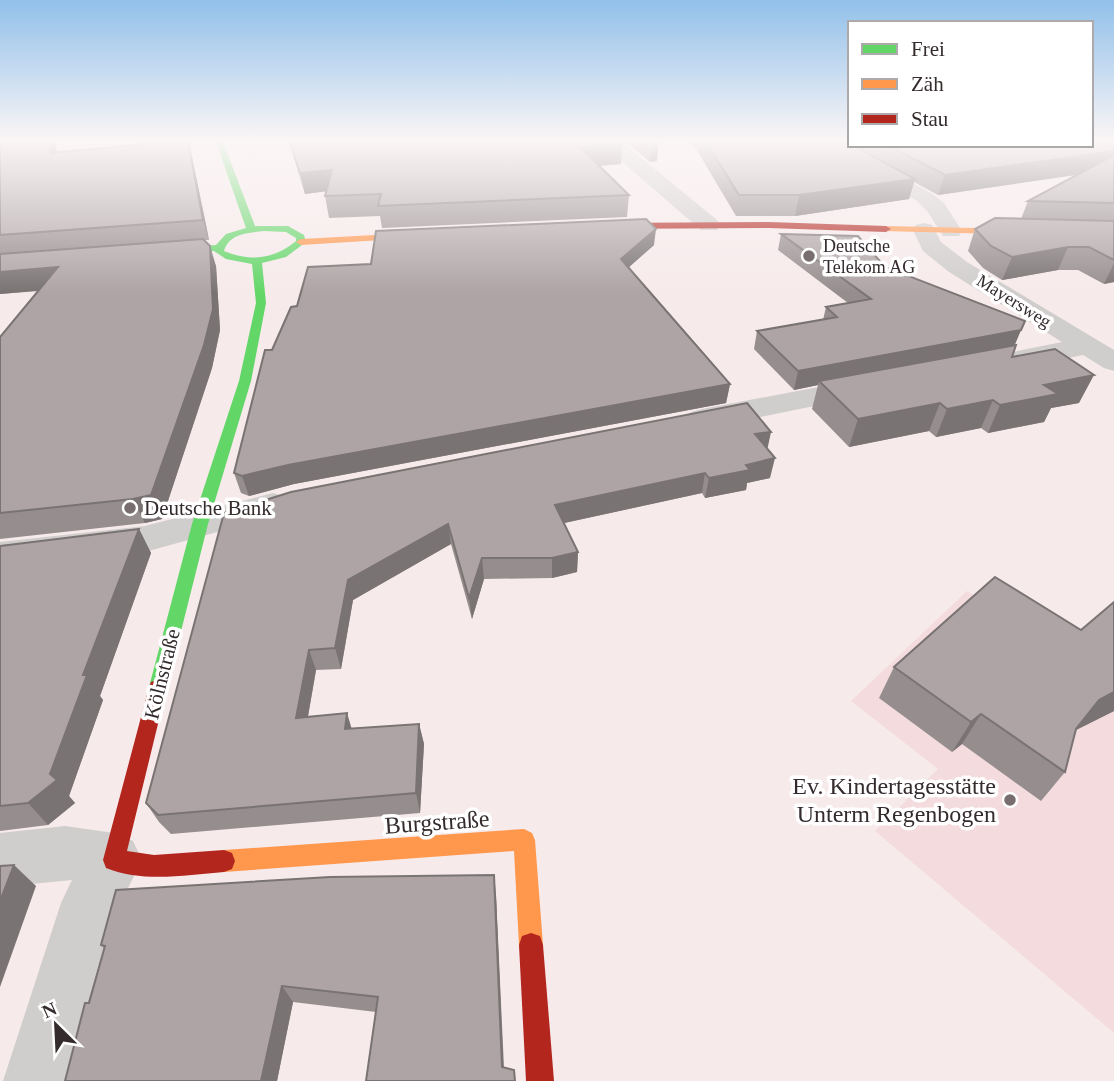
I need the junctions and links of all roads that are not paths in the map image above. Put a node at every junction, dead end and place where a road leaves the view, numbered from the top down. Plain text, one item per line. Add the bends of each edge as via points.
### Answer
1 (238, 192) edge
2 (670, 192) edge
3 (916, 192) edge
4 (709, 225) junction
5 (583, 227) edge
6 (251, 229) junction
7 (924, 230) junction
8 (951, 232) junction
9 (442, 234) edge
10 (1114, 234) edge
11 (301, 242) junction
12 (218, 248) junction
13 (139, 254) edge
14 (257, 260) junction
15 (1100, 354) edge
16 (982, 365) edge
17 (891, 382) edge
18 (675, 424) edge
19 (308, 496) edge
20 (200, 524) junction
21 (0, 556) edge
22 (0, 860) edge
23 (114, 860) junction
24 (36, 1081) edge
25 (540, 1081) edge

1 - 6 main road
2 - 4 street
3 - 8 street via 936,208
4 - 5 main road
4 - 7 main road
6 - 11 main road via 288,229 301,237
6 - 12 main road via 224,239
7 - 8 main road
7 - 15 street, Mayersweg via 930,246 958,267
8 - 10 main road
9 - 11 main road
11 - 14 main road via 281,256
12 - 13 main road
12 - 14 main road via 233,259
14 - 20 main road, Kölnstraße via 261,303 246,381
15 - 16 street
17 - 18 street
19 - 20 street
20 - 21 street via 145,539
20 - 23 main road, Kölnstraße
22 - 23 street via 65,852
23 - 24 street, Kölnstraße via 90,903
23 - 25 main road, Burgstraße via 155,866 524,840

